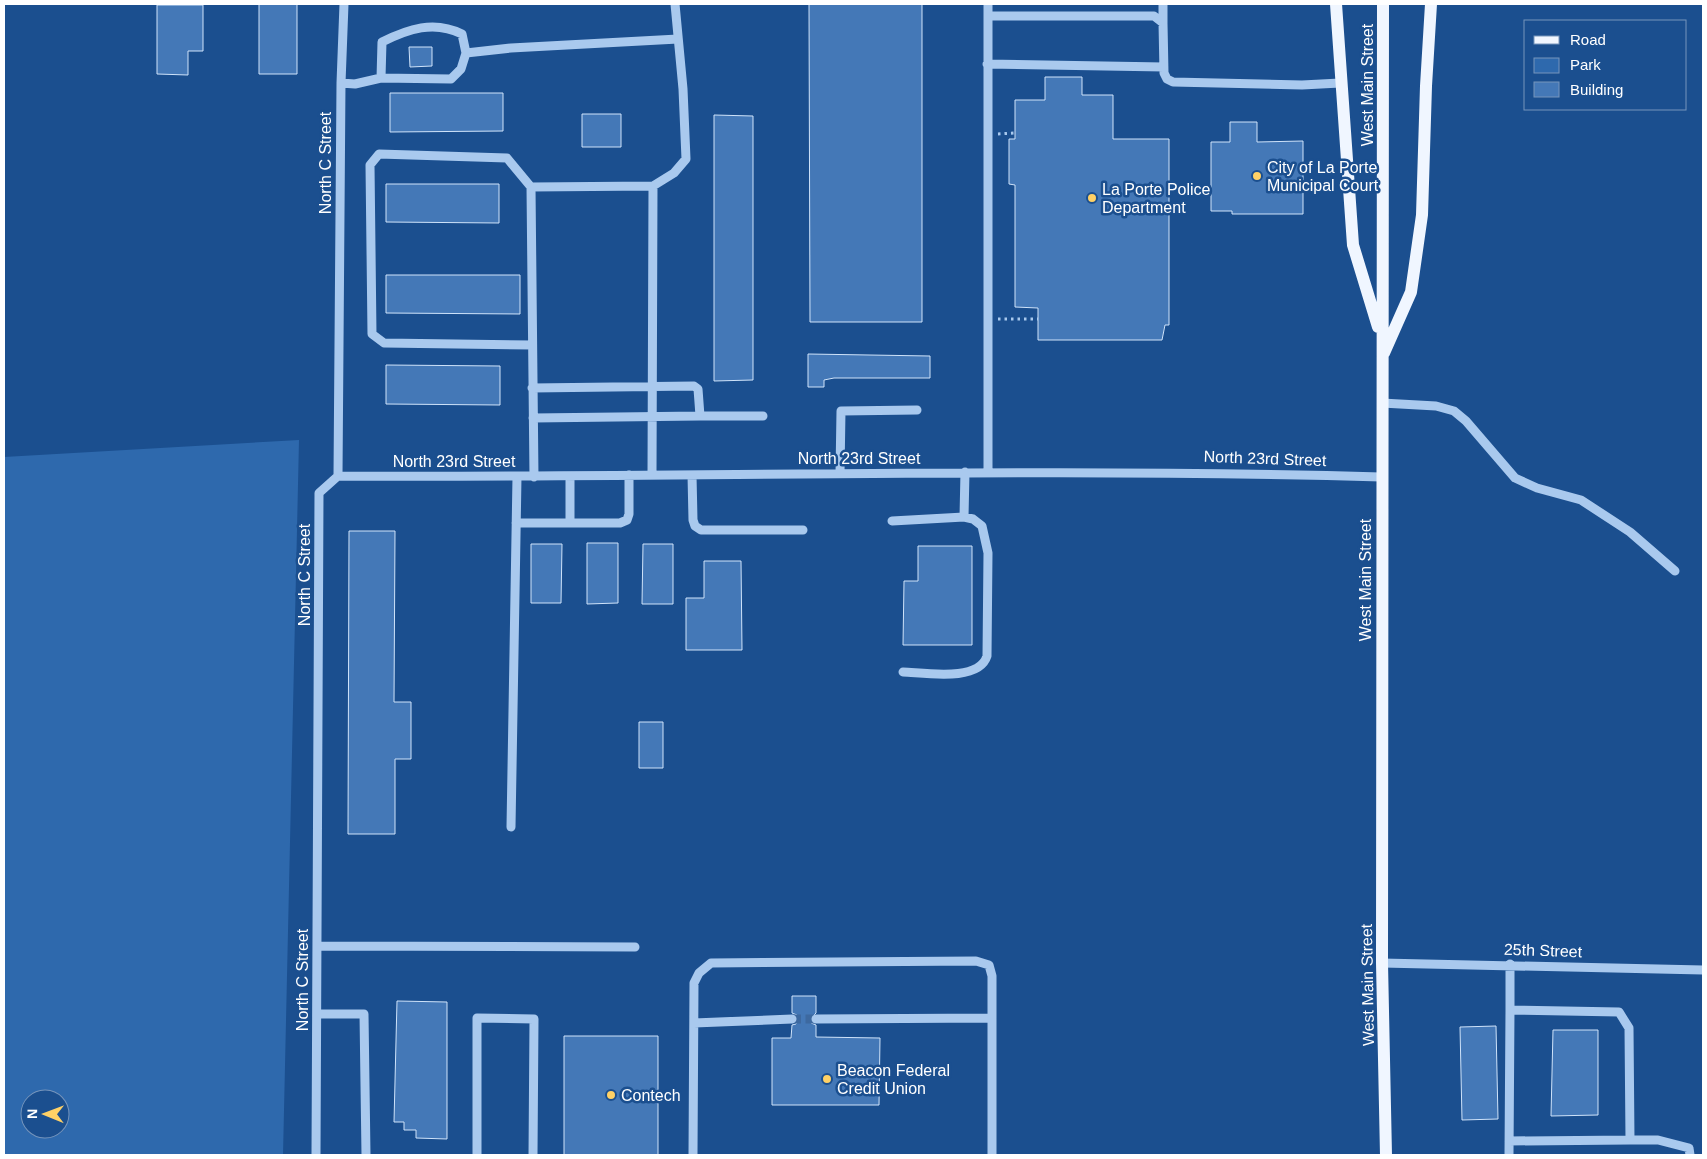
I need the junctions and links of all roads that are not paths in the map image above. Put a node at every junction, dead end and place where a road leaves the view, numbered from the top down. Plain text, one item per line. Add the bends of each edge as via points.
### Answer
1 (344, 4) edge
2 (675, 4) edge
3 (988, 4) edge
4 (1163, 4) edge
5 (1336, 4) edge
6 (1383, 4) edge
7 (1431, 4) edge
8 (988, 16) junction
9 (1163, 23) junction
10 (678, 39) junction
11 (466, 52) junction
12 (987, 64) junction
13 (1164, 67) junction
14 (381, 78) junction
15 (341, 83) junction
16 (1340, 83) junction
17 (652, 186) junction
18 (531, 187) junction
19 (1382, 339) junction
20 (532, 345) junction
21 (1382, 357) junction
22 (652, 386) junction
23 (532, 388) junction
24 (1382, 403) junction
25 (917, 410) dead end
26 (700, 416) junction
27 (763, 416) dead end
28 (652, 417) junction
29 (533, 418) junction
30 (965, 472) junction
31 (988, 472) junction
32 (840, 473) junction
33 (692, 474) junction
34 (629, 475) junction
35 (652, 475) junction
36 (338, 476) junction
37 (570, 476) junction
38 (1381, 476) junction
39 (517, 477) junction
40 (534, 477) junction
41 (964, 517) junction
42 (892, 521) dead end
43 (516, 523) junction
44 (570, 523) junction
45 (804, 530) dead end
46 (1675, 570) dead end
47 (903, 672) dead end
48 (510, 827) dead end
49 (317, 946) junction
50 (635, 948) dead end
51 (1382, 963) junction
52 (1510, 964) junction
53 (1703, 970) edge
54 (1510, 1010) junction
55 (317, 1014) junction
56 (992, 1018) junction
57 (792, 1019) tunnel mouth
58 (816, 1019) tunnel mouth
59 (694, 1022) junction
60 (1630, 1140) junction
61 (1509, 1141) junction
62 (316, 1155) edge
63 (366, 1155) edge
64 (477, 1155) edge
65 (533, 1155) edge
66 (693, 1155) edge
67 (992, 1155) edge
68 (1386, 1155) edge
69 (1509, 1155) edge
70 (1690, 1155) edge

1 - 15 street, North C Street
2 - 10 street
3 - 8 street
4 - 9 street
5 - 16 main road
6 - 19 main road, West Main Street
7 - 21 main road via 1422,215 1411,292
8 - 9 street via 1154,16
8 - 12 street
9 - 13 street
10 - 11 street
10 - 17 street via 686,159 674,173
11 - 14 street via 462,69 451,79
11 - 14 street via 462,34 450,28 426,26 404,31 382,42
12 - 13 street
12 - 31 street
13 - 16 street via 1167,79 1185,83
14 - 15 street via 355,84
15 - 36 street, North C Street
16 - 19 main road via 1353,245
17 - 18 street
17 - 22 street
18 - 20 street
18 - 20 street via 506,158 379,154 370,165 372,334 384,343
19 - 21 main road, West Main Street
20 - 23 street
21 - 24 main road, West Main Street
22 - 23 street
22 - 26 street via 694,386 698,389
22 - 28 street
23 - 29 street
24 - 38 main road, West Main Street
24 - 46 street via 1436,406 1454,411 1516,478 1537,488 1581,500 1630,532
25 - 32 street via 841,410
26 - 27 street
26 - 28 street
28 - 29 street
28 - 35 street
29 - 40 street
30 - 31 street, North 23rd Street
30 - 32 street, North 23rd Street
30 - 41 street
31 - 38 street, North 23rd Street via 1186,471
32 - 33 street, North 23rd Street
33 - 35 street, North 23rd Street
33 - 45 street via 693,520 701,530
34 - 35 street, North 23rd Street
34 - 37 street, North 23rd Street
34 - 44 street via 627,520 620,523
36 - 39 street, North 23rd Street
36 - 49 street, North C Street via 319,493
37 - 40 street, North 23rd Street
37 - 44 street
38 - 51 main road, West Main Street
39 - 40 street, North 23rd Street
39 - 43 street
41 - 42 street
41 - 47 street via 978,522 986,534 985,663 972,671 955,674
43 - 44 street
43 - 48 street
49 - 50 street
49 - 55 street, North C Street
51 - 52 street, 25th Street
51 - 68 main road, West Main Street
52 - 53 street, 25th Street
52 - 54 street
54 - 60 street via 1619,1012 1629,1028
54 - 61 street
55 - 62 street, North C Street
55 - 63 street via 364,1014
56 - 58 street
56 - 59 street via 992,976 989,965 982,962 711,963 694,983
56 - 67 street
57 - 59 street
59 - 66 street
60 - 61 street
60 - 70 street via 1658,1140 1689,1148
61 - 69 street
64 - 65 street via 477,1018 534,1018

